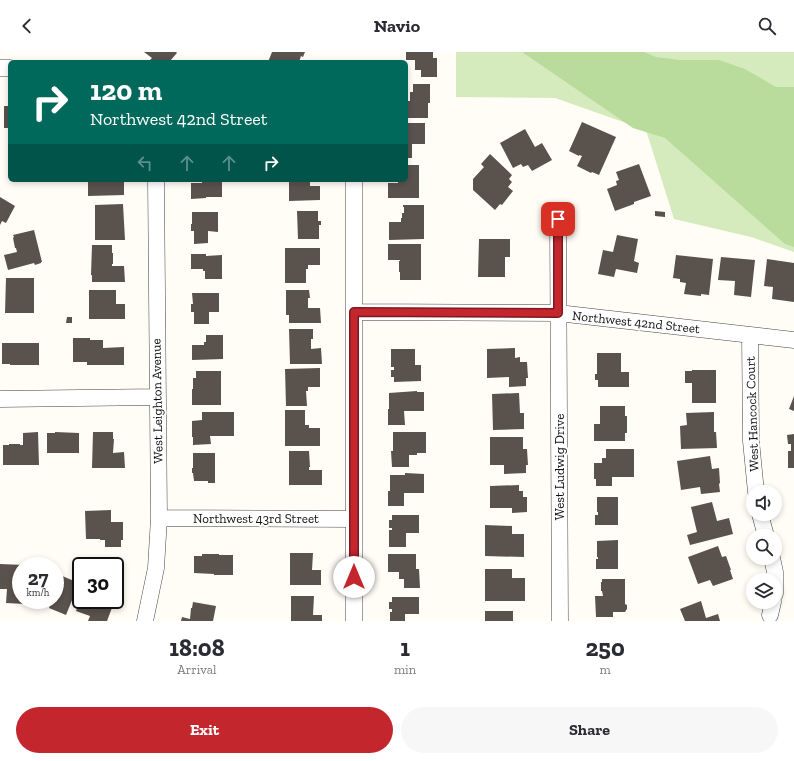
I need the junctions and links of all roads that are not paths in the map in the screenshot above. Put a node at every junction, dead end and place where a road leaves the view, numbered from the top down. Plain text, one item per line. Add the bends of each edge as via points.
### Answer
1 (156, 182) edge
2 (354, 182) edge
3 (558, 219) dead end
4 (354, 312) junction
5 (558, 313) junction
6 (750, 335) junction
7 (794, 340) edge
8 (157, 398) junction
9 (0, 399) edge
10 (755, 485) edge
11 (158, 518) junction
12 (354, 519) junction
13 (146, 621) edge
14 (354, 621) edge
15 (560, 621) edge

1 - 8 street, West Leighton Avenue
2 - 4 street
3 - 5 street, West Ludwig Drive
4 - 5 street, Northwest 42nd Street
4 - 12 street
5 - 6 street, Northwest 42nd Street
5 - 15 street, West Ludwig Drive
6 - 7 street, Northwest 42nd Street
6 - 10 street, West Hancock Court via 751,441
8 - 9 street
8 - 11 street, West Leighton Avenue
11 - 12 street, Northwest 43rd Street
11 - 13 street, West Leighton Avenue via 156,568
12 - 14 street

